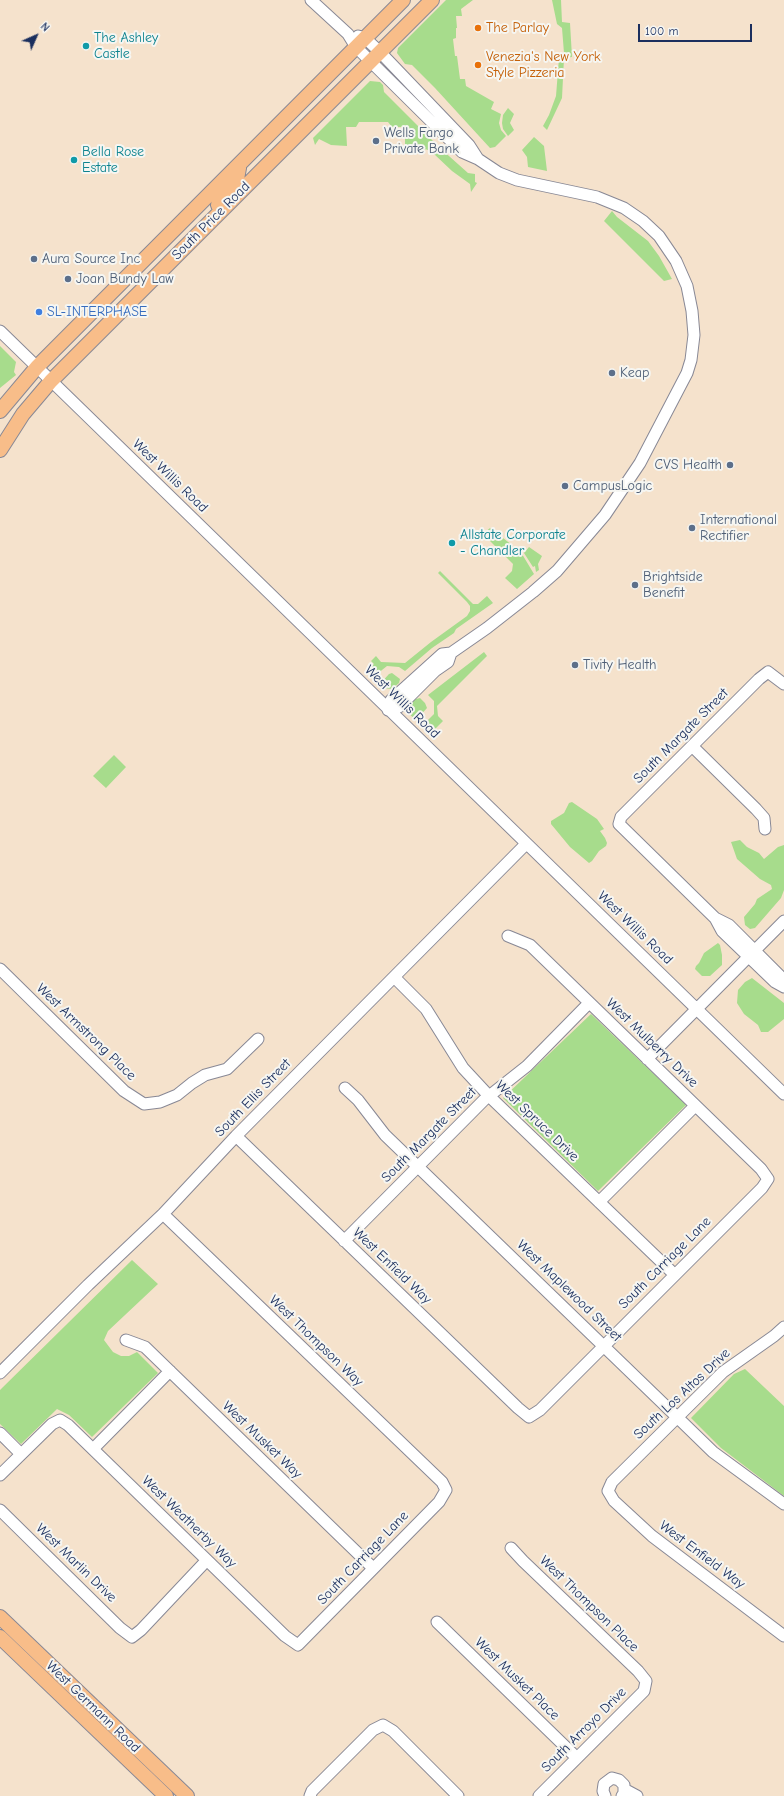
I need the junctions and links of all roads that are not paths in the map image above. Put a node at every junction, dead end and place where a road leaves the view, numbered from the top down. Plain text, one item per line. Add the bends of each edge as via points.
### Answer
1 (311, 0) edge
2 (403, 0) edge
3 (432, 0) edge
4 (361, 43) junction
5 (375, 57) junction
6 (240, 163) junction
7 (192, 211) junction
8 (217, 216) junction
9 (172, 260) junction
10 (0, 331) edge
11 (37, 367) junction
12 (51, 381) junction
13 (0, 411) edge
14 (0, 450) edge
15 (784, 684) edge
16 (388, 710) junction
17 (692, 746) junction
18 (764, 830) dead end
19 (526, 844) junction
20 (784, 921) edge
21 (508, 936) dead end
22 (752, 954) junction
23 (0, 969) edge
24 (394, 977) junction
25 (784, 982) edge
26 (784, 987) edge
27 (589, 1003) junction
28 (696, 1008) junction
29 (258, 1039) dead end
30 (647, 1060) junction
31 (345, 1088) dead end
32 (784, 1094) edge
33 (489, 1096) junction
34 (695, 1106) junction
35 (236, 1136) junction
36 (417, 1166) junction
37 (768, 1179) joint
38 (599, 1202) junction
39 (163, 1214) junction
40 (344, 1241) junction
41 (675, 1275) junction
42 (783, 1331) edge
43 (126, 1340) dead end
44 (603, 1345) junction
45 (170, 1371) junction
46 (0, 1373) edge
47 (529, 1417) joint
48 (677, 1417) junction
49 (0, 1433) edge
50 (93, 1449) junction
51 (21, 1454) junction
52 (0, 1475) edge
53 (446, 1490) joint
54 (608, 1492) joint
55 (784, 1504) edge
56 (0, 1510) edge
57 (511, 1548) dead end
58 (207, 1560) junction
59 (373, 1568) junction
60 (0, 1617) edge
61 (437, 1622) dead end
62 (784, 1636) edge
63 (0, 1637) edge
64 (298, 1645) joint
65 (646, 1682) joint
66 (577, 1758) junction
67 (623, 1792) edge
68 (166, 1796) edge
69 (187, 1796) edge
70 (310, 1796) edge
71 (458, 1796) edge
72 (539, 1796) edge
73 (605, 1796) edge
74 (637, 1796) edge

1 - 4 street
2 - 4 main road, South Price Road
3 - 5 main road, South Price Road
4 - 5 street
4 - 6 main road, South Price Road
5 - 8 main road, South Price Road
5 - 16 street via 462,152 517,180 597,197 624,208 643,220 669,250 684,280 692,311 694,335 687,373 677,395 631,478 605,515 557,571 487,628 451,653 448,662 435,671 398,707
6 - 7 main road, South Price Road
6 - 8 main road via 237,179 219,203
7 - 9 main road via 192,224 180,236
7 - 11 main road, South Price Road
8 - 9 main road, South Price Road
9 - 12 main road, South Price Road
10 - 11 street, West Willis Road
11 - 12 street, West Willis Road
11 - 13 main road, South Price Road
12 - 14 main road, South Price Road via 23,414
12 - 16 street, West Willis Road
15 - 17 street, South Margate Street via 768,672
16 - 19 street, West Willis Road
17 - 18 street via 764,818
17 - 22 street, South Margate Street via 621,817 619,824 714,918 729,925
19 - 24 street, South Ellis Street
19 - 28 street, West Willis Road
20 - 22 street
21 - 27 street, West Mulberry Drive via 530,945
22 - 25 street
22 - 26 street via 775,982
22 - 28 street
23 - 29 street, West Armstrong Place via 124,1091 144,1104 160,1102 177,1095 205,1075 227,1069
24 - 33 street, West Spruce Drive via 426,1009 463,1068
24 - 35 street, South Ellis Street
27 - 30 street, West Mulberry Drive
27 - 33 street, South Margate Street via 527,1066
28 - 30 street
28 - 32 street, West Willis Road
30 - 34 street, West Mulberry Drive
31 - 36 street, West Maplewood Street via 358,1100 385,1135
33 - 36 street, South Margate Street
33 - 38 street, West Spruce Drive
34 - 37 street, West Mulberry Drive via 761,1169
34 - 38 street
35 - 39 street, South Ellis Street
35 - 40 street, West Enfield Way
36 - 40 street, South Margate Street
36 - 44 street, West Maplewood Street
37 - 41 street, South Carriage Lane
38 - 41 street, West Spruce Drive
39 - 46 street, South Ellis Street
39 - 53 street, West Thompson Way via 442,1482
40 - 47 street, West Enfield Way
41 - 44 street, South Carriage Lane
42 - 48 street, South Los Altos Drive via 723,1372
43 - 45 street, West Musket Way via 144,1347
44 - 47 street, South Carriage Lane via 540,1410
44 - 48 street, West Maplewood Street
45 - 50 street
45 - 59 street, West Musket Way
48 - 54 street, South Los Altos Drive via 612,1482
48 - 55 street, West Maplewood Street via 713,1452
49 - 51 street
50 - 51 street, West Weatherby Way via 60,1420 52,1424
50 - 58 street, West Weatherby Way
51 - 52 street
53 - 59 street, South Carriage Lane via 439,1502
54 - 62 street, West Enfield Way via 614,1501 652,1536
56 - 58 street, West Marlin Drive via 132,1637
57 - 65 street, West Thompson Place via 638,1671
58 - 64 street, West Weatherby Way via 285,1636
59 - 64 street, South Carriage Lane
60 - 69 main road, West Germann Road
61 - 66 street, West Musket Place
63 - 68 main road, West Germann Road
65 - 66 street, South Arroyo Drive via 644,1690
66 - 72 street, South Arroyo Drive
67 - 73 street via 619,1780 609,1779 603,1787
67 - 74 street
70 - 71 street via 312,1791 373,1730 384,1725

